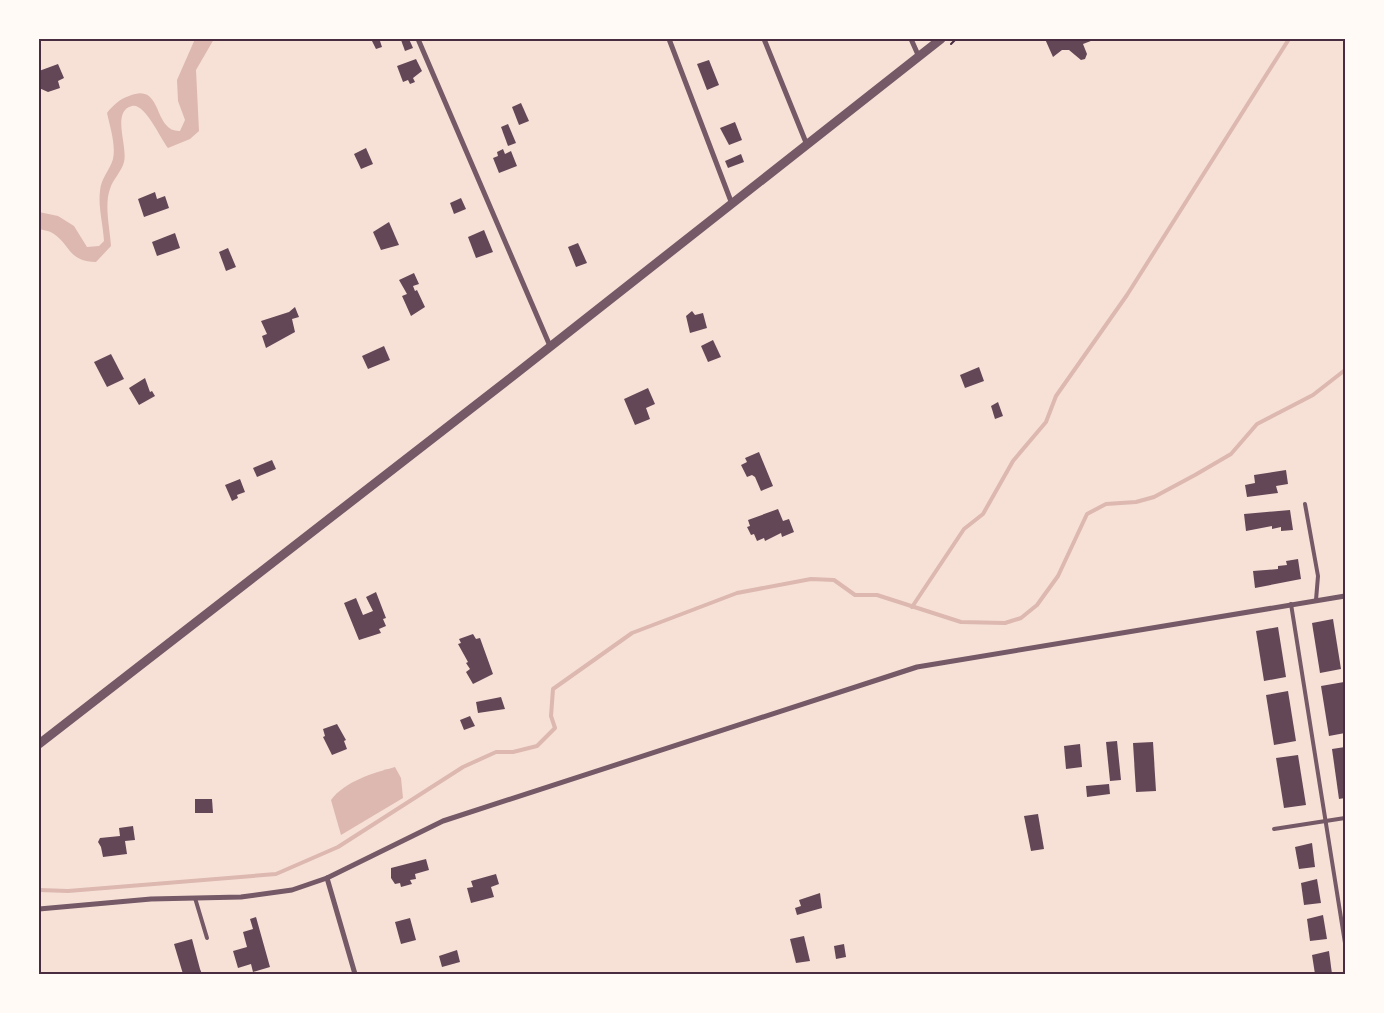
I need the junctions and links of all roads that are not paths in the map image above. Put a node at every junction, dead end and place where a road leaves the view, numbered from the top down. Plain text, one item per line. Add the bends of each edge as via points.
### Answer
1 (418, 39) edge
2 (668, 39) edge
3 (764, 39) edge
4 (911, 39) edge
5 (941, 39) edge
6 (919, 57) junction
7 (807, 145) junction
8 (732, 204) junction
9 (550, 346) junction
10 (1305, 504) dead end
11 (1345, 596) edge
12 (1316, 600) junction
13 (1291, 604) junction
14 (39, 744) edge
15 (1345, 818) edge
16 (1326, 821) junction
17 (1274, 829) dead end
18 (327, 878) junction
19 (195, 898) junction
20 (39, 909) edge
21 (207, 938) dead end
22 (1345, 943) edge
23 (355, 974) edge

1 - 9 street
2 - 8 street
3 - 7 street
4 - 6 street
5 - 6 street
6 - 7 street
7 - 8 street
8 - 9 street
9 - 14 street
10 - 12 lane via 1318,576
11 - 12 street
12 - 13 street
13 - 16 lane
13 - 18 street via 917,667 443,821
15 - 16 lane
16 - 17 lane
16 - 22 lane
18 - 19 street via 268,895
18 - 23 street
19 - 20 street
19 - 21 lane

